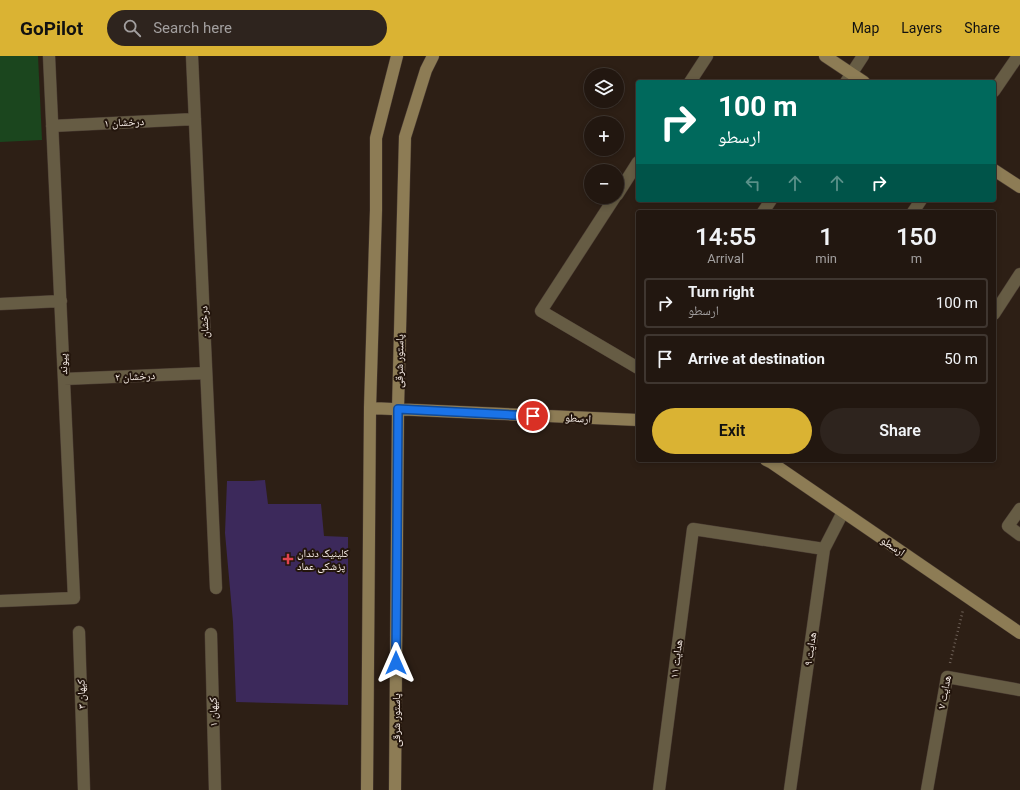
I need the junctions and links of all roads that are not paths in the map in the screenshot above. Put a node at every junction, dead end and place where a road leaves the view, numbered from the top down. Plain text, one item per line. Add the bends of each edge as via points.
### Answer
1 (49, 56) edge
2 (192, 56) edge
3 (397, 56) edge
4 (433, 56) edge
5 (707, 56) edge
6 (825, 56) edge
7 (863, 56) edge
8 (1018, 56) edge
9 (849, 78) edge
10 (691, 80) edge
11 (996, 88) edge
12 (195, 119) junction
13 (52, 126) junction
14 (636, 165) edge
15 (996, 171) edge
16 (624, 184) edge
17 (1020, 187) edge
18 (611, 204) edge
19 (1020, 274) edge
20 (60, 301) junction
21 (0, 304) edge
22 (996, 311) edge
23 (636, 367) edge
24 (206, 373) junction
25 (64, 380) junction
26 (370, 408) junction
27 (398, 409) junction
28 (636, 420) edge
29 (770, 462) edge
30 (1020, 509) edge
31 (843, 512) junction
32 (1020, 535) edge
33 (824, 549) junction
34 (216, 588) dead end
35 (0, 601) edge
36 (79, 632) dead end
37 (1020, 633) edge
38 (211, 634) dead end
39 (1020, 690) edge
40 (84, 790) edge
41 (215, 790) edge
42 (367, 790) edge
43 (395, 790) edge
44 (659, 790) edge
45 (790, 790) edge
46 (927, 790) edge

1 - 13 street, پیوند
2 - 12 street, درخشان
3 - 26 main road via 376,138
4 - 27 main road, پاستور شرقی via 426,70 405,137
5 - 10 street
6 - 9 main road
7 - 9 street
8 - 11 street
12 - 13 street, درخشان ۱
12 - 24 street, درخشان
13 - 20 street, پیوند
14 - 16 street
15 - 17 main road
18 - 23 street via 541,311
19 - 22 street
20 - 21 street
20 - 25 street, پیوند
24 - 25 street, درخشان ۲
24 - 34 street, درخشان
25 - 35 street, پیوند via 74,598
26 - 27 main road, ارسطو
26 - 42 main road
27 - 28 main road, ارسطو
27 - 43 main road, پاستور شرقی
29 - 31 main road, ارسطو
30 - 32 street via 1008,526
31 - 33 street, هدایت ۹
31 - 37 main road, ارسطو
33 - 44 street, هدایت ۱۱ via 693,529
33 - 45 street, هدایت ۹
36 - 40 street, کیهان ۳
38 - 41 street, کیهان ۱
39 - 46 street, هدایت ۷ via 946,677

